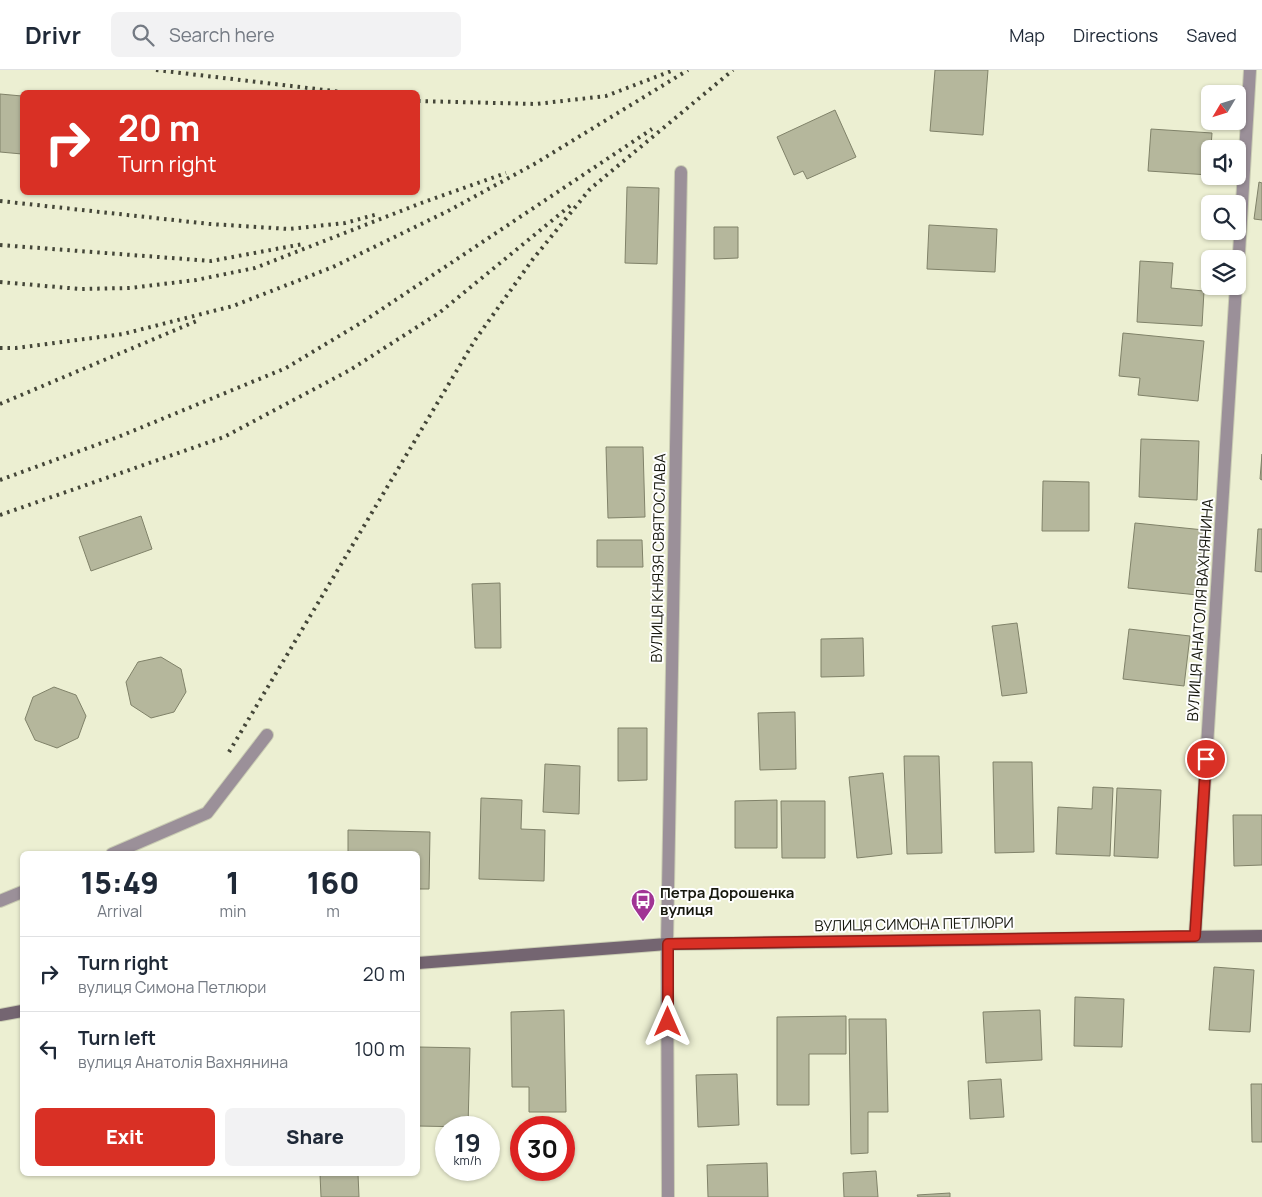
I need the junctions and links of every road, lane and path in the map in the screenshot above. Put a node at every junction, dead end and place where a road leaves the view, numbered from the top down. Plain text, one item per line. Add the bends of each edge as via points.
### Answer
1 (1250, 70) edge
2 (681, 172) dead end
3 (1239, 250) edge
4 (1235, 295) edge
5 (267, 735) dead end
6 (119, 851) edge
7 (20, 893) edge
8 (0, 901) edge
9 (1195, 936) junction
10 (1262, 936) edge
11 (668, 944) junction
12 (420, 963) edge
13 (20, 1011) edge
14 (0, 1015) edge
15 (668, 1197) edge

1 - 3 street
2 - 11 street, ВУЛИЦЯ КНЯЗЯ СВЯТОСЛАВА
4 - 9 street, ВУЛИЦЯ АНАТОЛІЯ ВАХНЯНИНА
5 - 6 street via 208,813
7 - 8 street
9 - 10 main road, ВУЛИЦЯ СИМОНА ПЕТЛЮРИ
9 - 11 main road, ВУЛИЦЯ СИМОНА ПЕТЛЮРИ
11 - 12 main road, ВУЛИЦЯ СИМОНА ПЕТЛЮРИ
11 - 15 street, ВУЛИЦЯ КНЯЗЯ СВЯТОСЛАВА
13 - 14 main road

